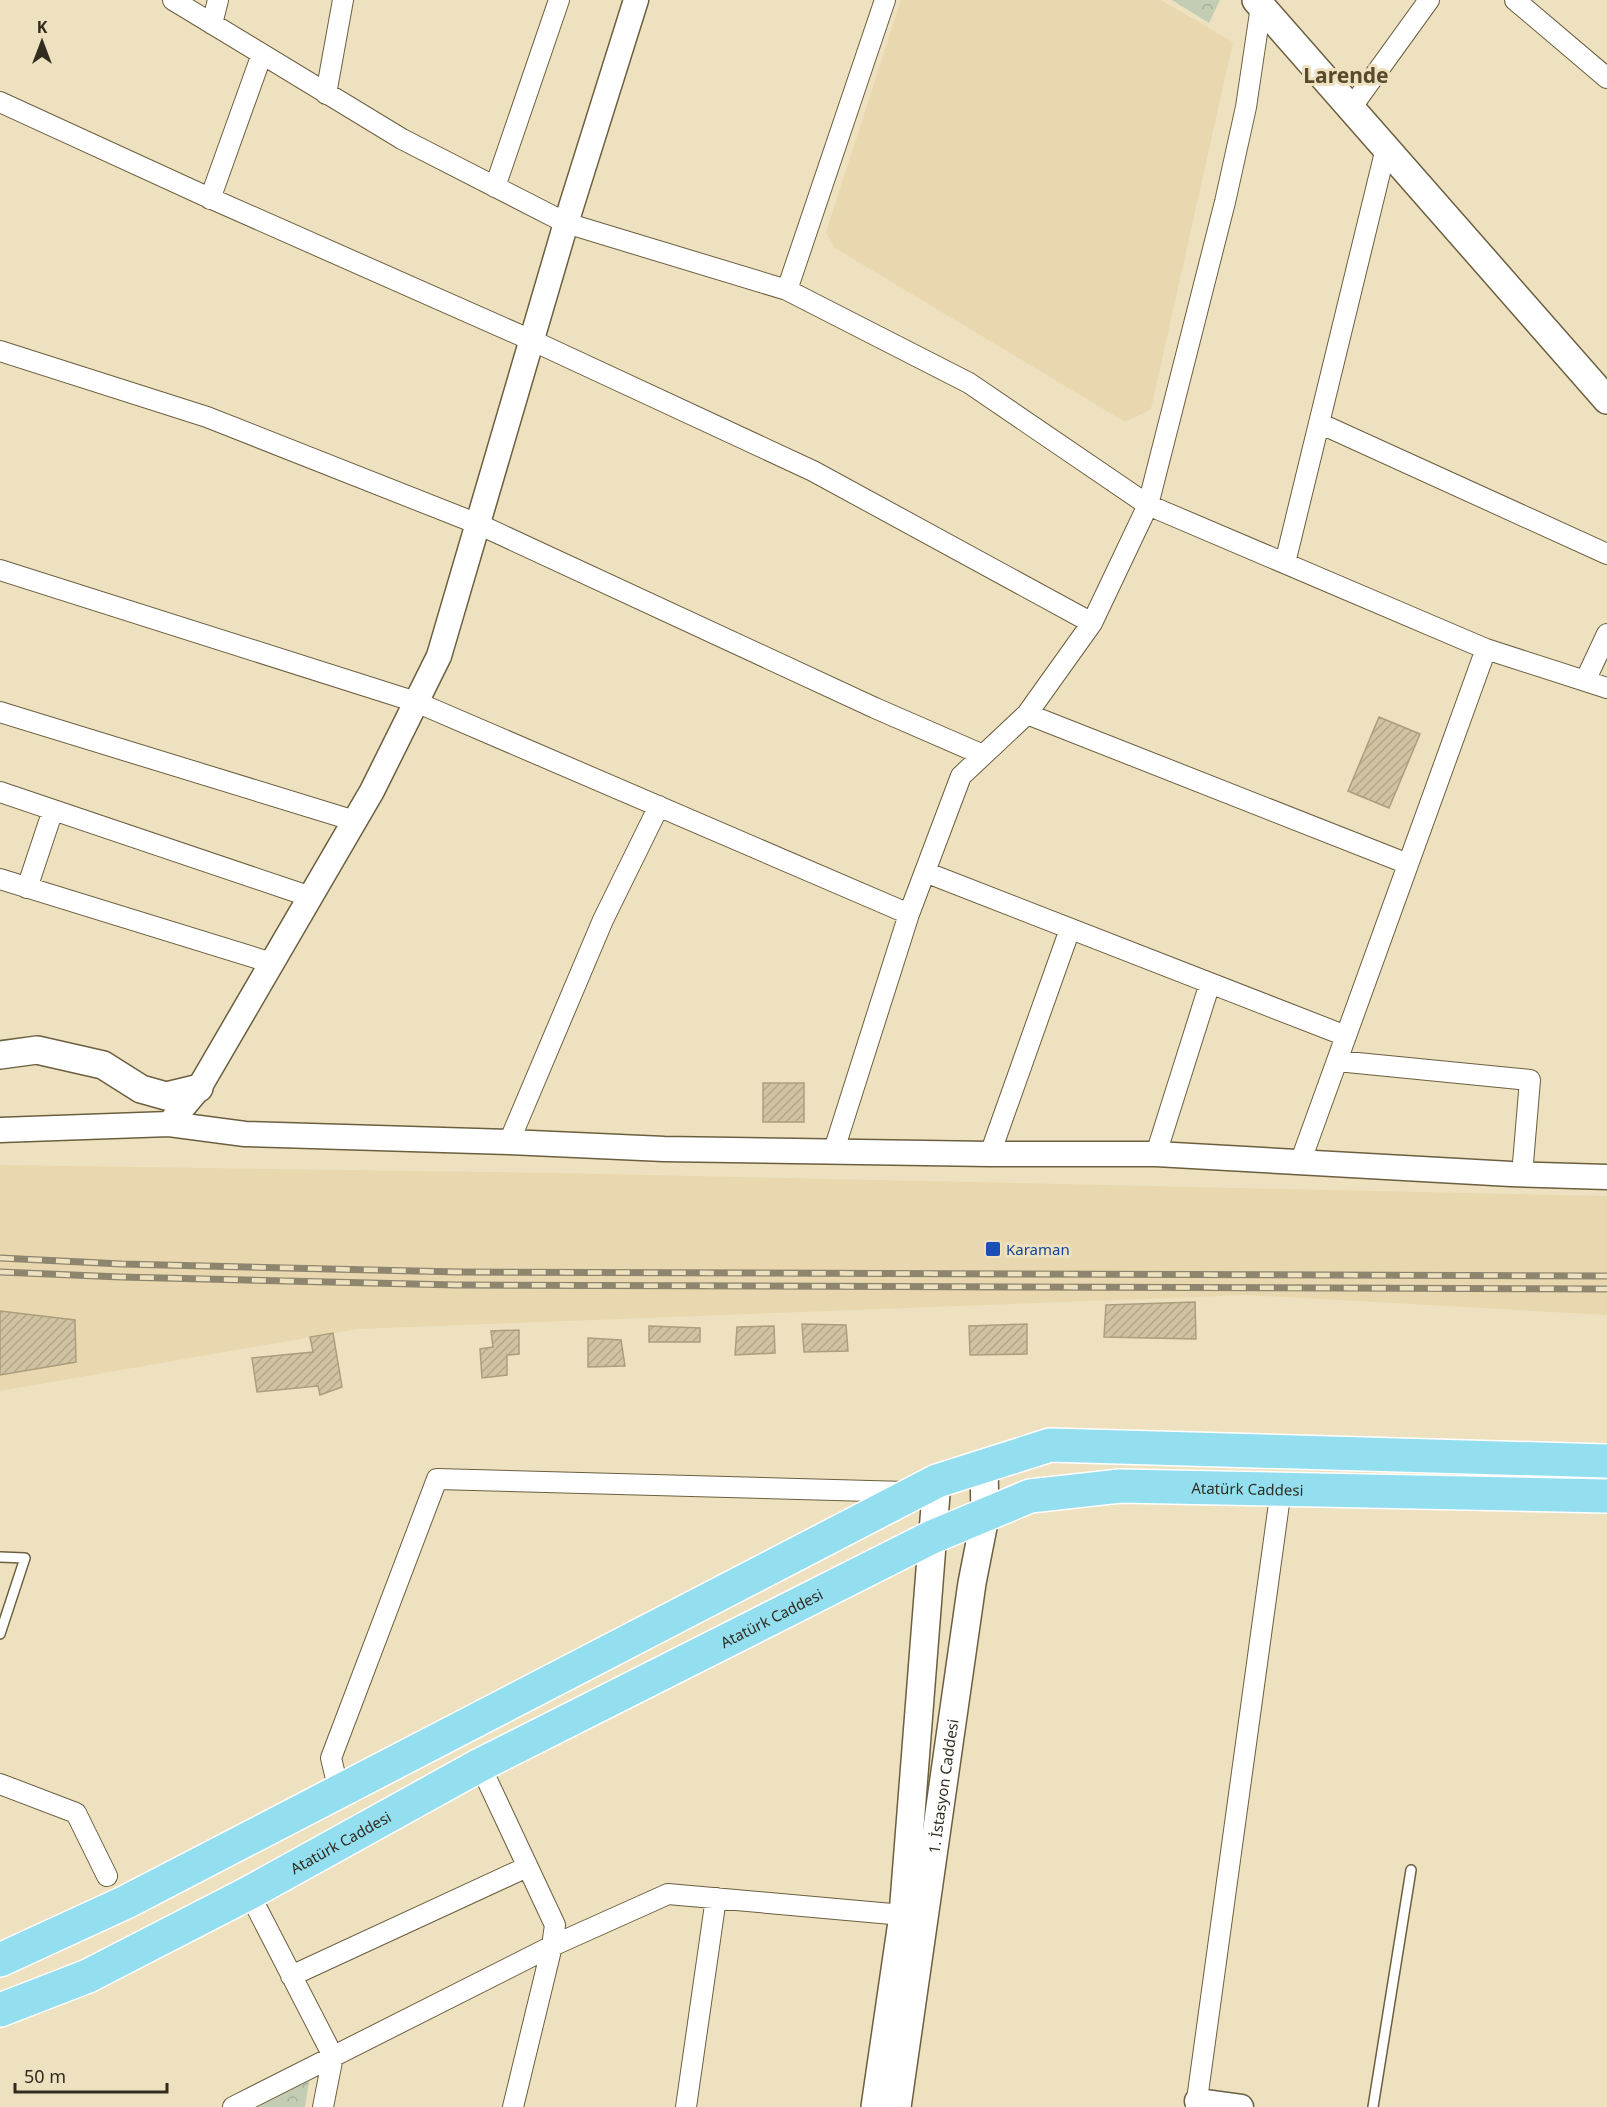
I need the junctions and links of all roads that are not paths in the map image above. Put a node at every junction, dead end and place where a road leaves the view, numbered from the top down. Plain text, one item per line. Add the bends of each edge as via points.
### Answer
1 (173, 0) edge
2 (218, 0) edge
3 (343, 0) edge
4 (559, 0) edge
5 (636, 0) edge
6 (885, 0) edge
7 (1429, 0) edge
8 (1515, 0) edge
9 (1259, 3) edge
10 (213, 24) junction
11 (262, 54) junction
12 (1607, 78) edge
13 (326, 94) junction
14 (0, 102) edge
15 (1351, 108) junction
16 (1386, 148) junction
17 (495, 187) junction
18 (210, 199) junction
19 (566, 223) junction
20 (787, 290) junction
21 (531, 340) junction
22 (0, 351) edge
23 (1607, 400) edge
24 (1319, 423) junction
25 (1148, 505) junction
26 (478, 524) junction
27 (1607, 554) edge
28 (1285, 563) junction
29 (0, 570) edge
30 (1092, 622) junction
31 (1607, 634) edge
32 (1486, 649) junction
33 (1585, 681) junction
34 (1607, 688) edge
35 (416, 702) junction
36 (0, 712) edge
37 (1028, 714) junction
38 (983, 755) junction
39 (0, 792) edge
40 (659, 806) junction
41 (53, 810) junction
42 (355, 821) junction
43 (1408, 864) junction
44 (925, 872) junction
45 (0, 879) edge
46 (27, 888) junction
47 (310, 897) junction
48 (909, 914) junction
49 (1070, 929) junction
50 (272, 963) junction
51 (1210, 983) junction
52 (1346, 1036) junction
53 (0, 1055) edge
54 (1337, 1061) junction
55 (199, 1088) junction
56 (169, 1124) junction
57 (0, 1130) edge
58 (509, 1142) junction
59 (834, 1150) junction
60 (990, 1154) junction
61 (1156, 1154) junction
62 (1300, 1163) junction
63 (1522, 1175) junction
64 (1607, 1177) edge
65 (1607, 1461) edge
66 (984, 1466) junction
67 (926, 1486) junction
68 (1281, 1489) junction
69 (1607, 1496) edge
70 (985, 1517) junction
71 (932, 1537) junction
72 (0, 1557) edge
73 (0, 1634) edge
74 (480, 1765) junction
75 (0, 1784) edge
76 (339, 1791) junction
77 (527, 1867) junction
78 (1411, 1870) dead end
79 (107, 1876) dead end
80 (249, 1893) junction
81 (716, 1898) junction
82 (903, 1915) junction
83 (552, 1946) junction
84 (0, 1960) edge
85 (291, 1976) junction
86 (0, 2010) edge
87 (333, 2056) junction
88 (1197, 2104) edge
89 (233, 2107) edge
90 (323, 2107) edge
91 (513, 2107) edge
92 (686, 2107) edge
93 (875, 2107) edge
94 (897, 2107) edge
95 (1241, 2107) edge
96 (1373, 2107) edge

1 - 10 street
2 - 10 street
3 - 13 street
4 - 17 street
5 - 19 street
6 - 20 street
7 - 15 street
8 - 12 street
9 - 15 main road
9 - 25 street via 1246,107 1225,202
10 - 11 street
11 - 13 street
11 - 18 street
13 - 17 street via 402,140
14 - 18 street
15 - 16 main road
16 - 23 main road
16 - 24 street
17 - 19 street
18 - 21 street
19 - 20 street
19 - 21 street
20 - 25 street via 969,383
21 - 26 street
21 - 30 street via 813,471
22 - 26 street via 207,417
24 - 27 street
24 - 28 street
25 - 28 street
25 - 30 street
26 - 35 street via 439,656
26 - 38 street
28 - 32 street
29 - 35 street
30 - 37 street
31 - 33 street
32 - 33 street
32 - 43 street
33 - 34 street
35 - 40 street
35 - 42 street
36 - 42 street
37 - 38 street
37 - 43 street
38 - 44 street via 960,776
39 - 41 street
40 - 48 street
40 - 58 street via 603,920
41 - 46 street
41 - 47 street
42 - 47 street
43 - 52 street
44 - 48 street
44 - 49 street
45 - 46 street
46 - 50 street
47 - 50 street
48 - 59 street
49 - 51 street
49 - 60 street
50 - 55 street
51 - 52 street
51 - 61 street
52 - 54 street
53 - 55 main road via 37,1050 103,1065 141,1089 166,1096
54 - 62 street
54 - 63 street via 1530,1080
55 - 56 street
56 - 57 street
56 - 58 street via 245,1134
58 - 59 street via 664,1149
59 - 60 street
60 - 61 street
61 - 62 street
62 - 63 street
63 - 64 street
65 - 66 highway via 1050,1445
66 - 67 highway
66 - 70 main road, 1. İstasyon Caddesi
67 - 71 main road, 1. İstasyon Caddesi
67 - 76 highway
67 - 76 street via 437,1479 331,1758
68 - 69 highway, Atatürk Caddesi
68 - 70 highway, Atatürk Caddesi via 1120,1486 1030,1496
68 - 88 street
70 - 71 highway, Atatürk Caddesi
70 - 94 main road, 1. İstasyon Caddesi via 972,1582
71 - 74 highway, Atatürk Caddesi
71 - 82 main road, 1. İstasyon Caddesi
72 - 73 lane via 25,1558
74 - 77 street
74 - 80 highway, Atatürk Caddesi
75 - 79 street via 76,1813
76 - 84 highway via 126,1902
77 - 83 street via 555,1926
77 - 85 street
78 - 96 lane
80 - 85 street
80 - 86 highway, Atatürk Caddesi via 88,1976
81 - 82 street
81 - 83 street via 668,1894
81 - 92 street
82 - 93 main road, 1. İstasyon Caddesi
83 - 87 street
83 - 91 street
85 - 87 street
87 - 89 street
87 - 90 street
88 - 95 street

